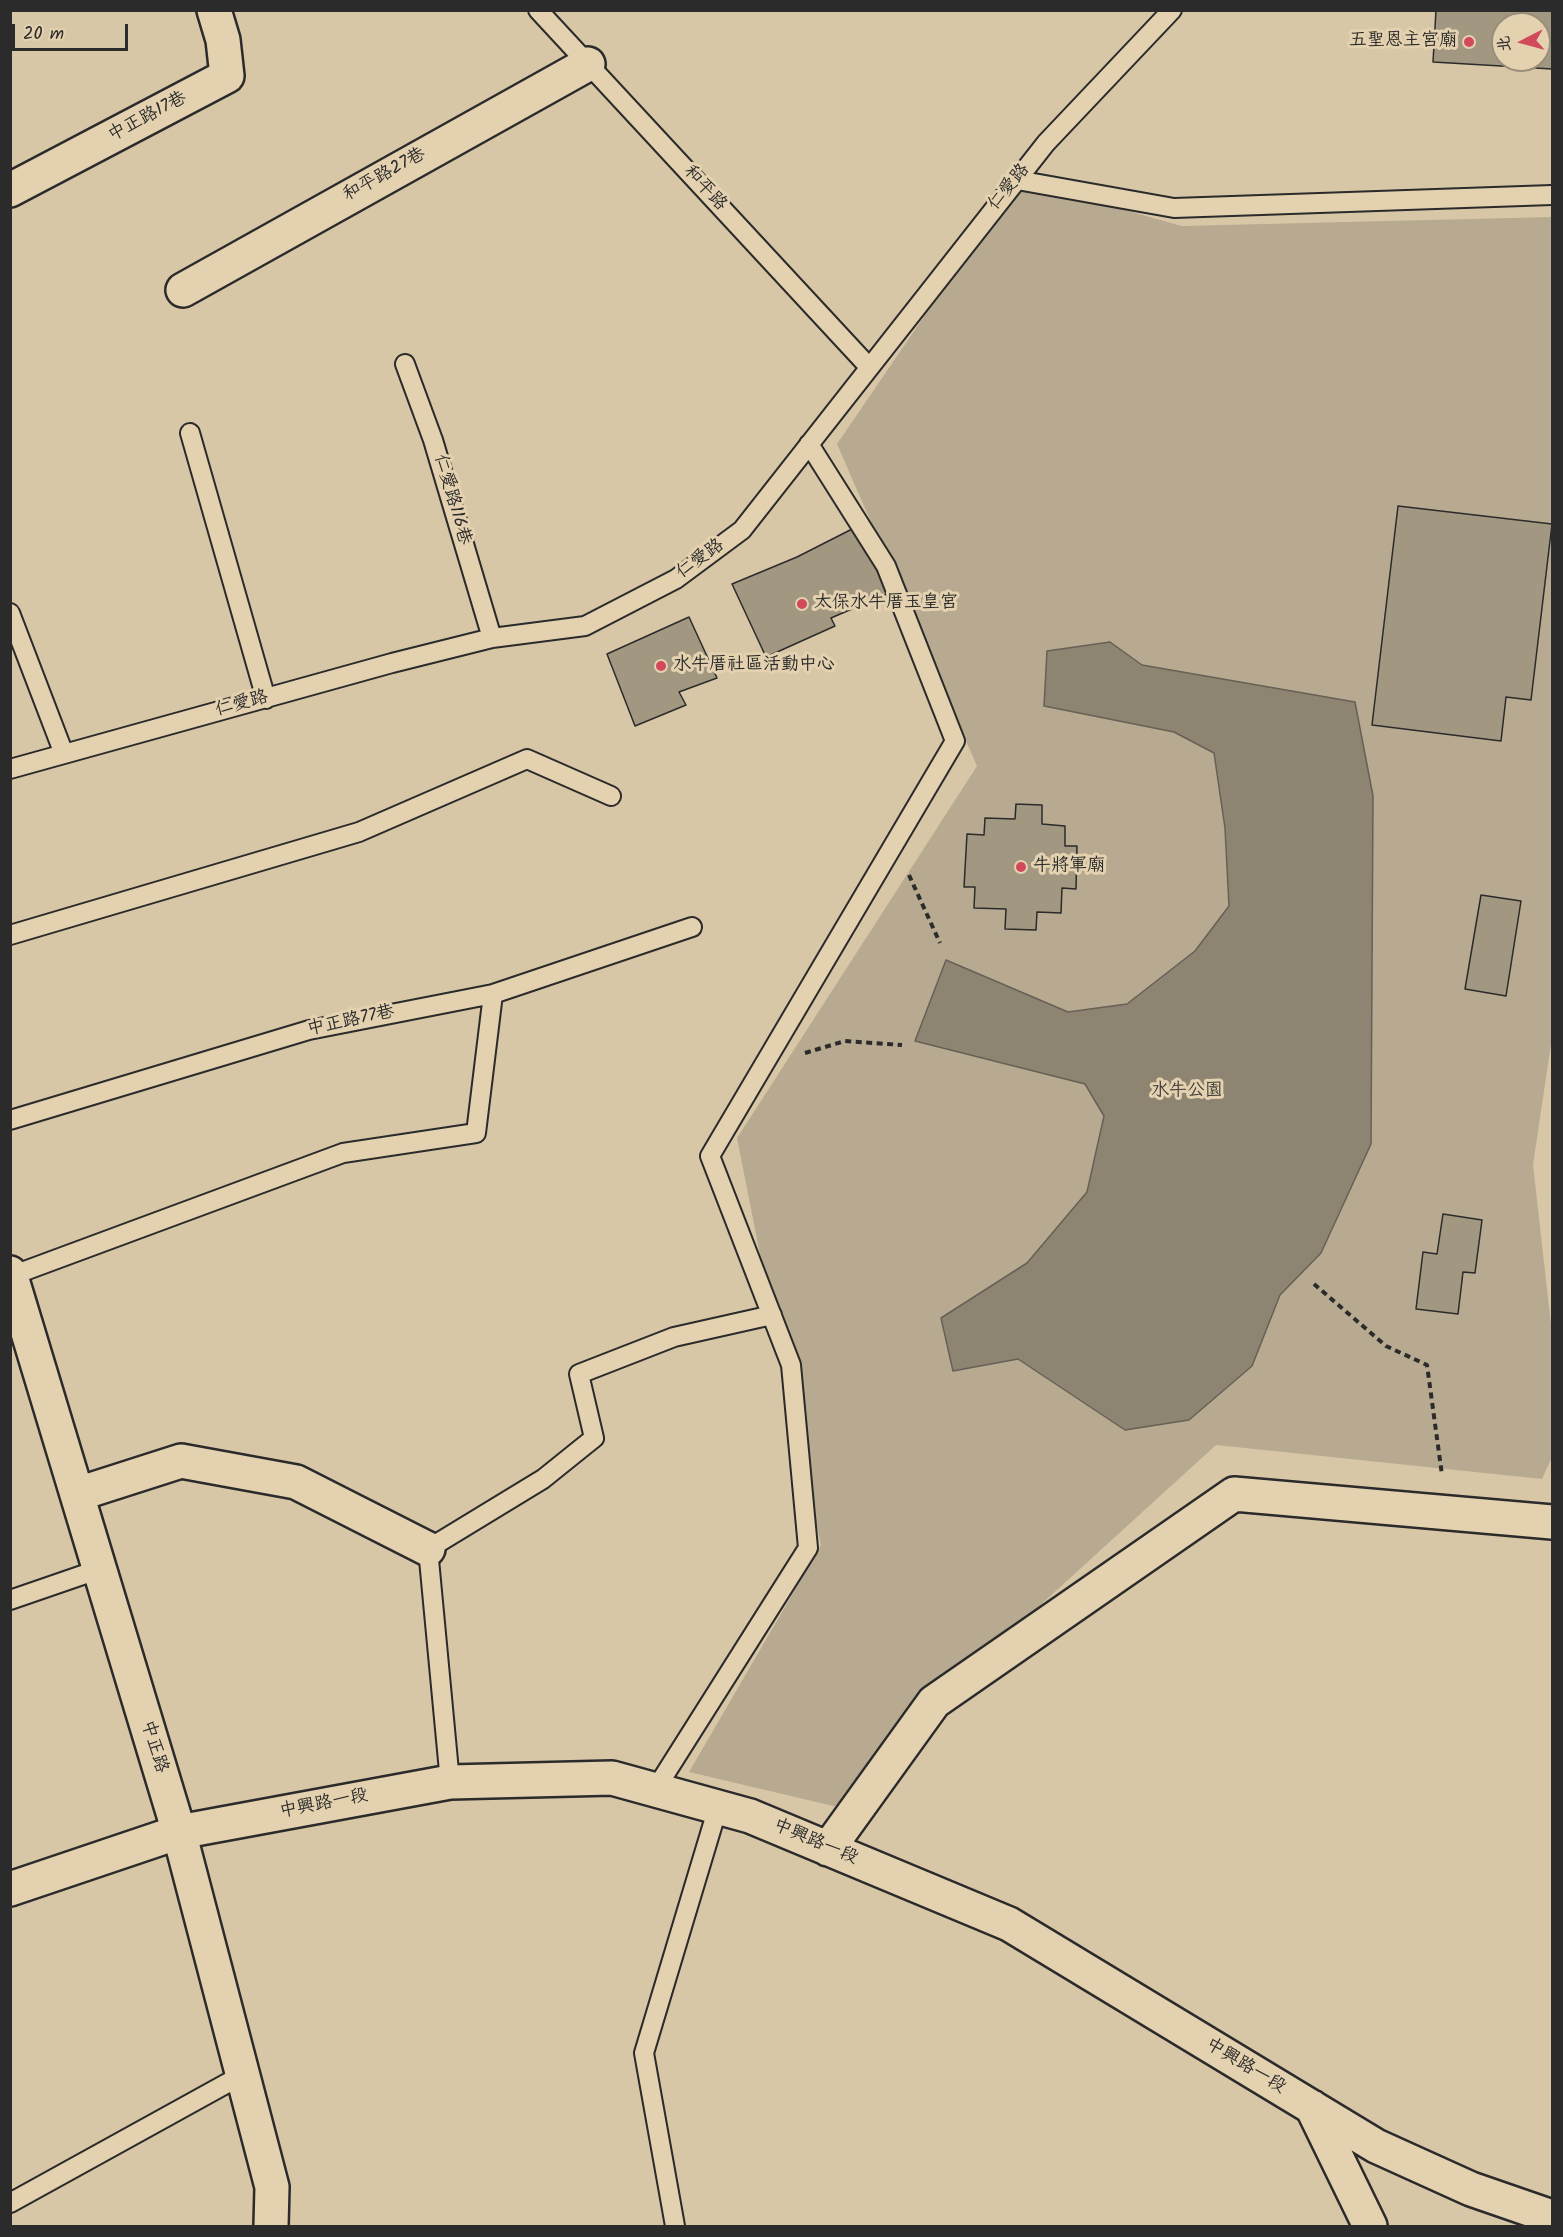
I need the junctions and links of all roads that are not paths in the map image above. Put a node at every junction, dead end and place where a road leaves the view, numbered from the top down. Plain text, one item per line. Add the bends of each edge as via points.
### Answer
1 (214, 10) edge
2 (538, 10) edge
3 (1172, 10) edge
4 (588, 64) junction
5 (1017, 180) junction
6 (10, 190) edge
7 (1552, 195) edge
8 (183, 290) dead end
9 (405, 364) dead end
10 (869, 367) junction
11 (190, 433) dead end
12 (809, 444) junction
13 (10, 613) edge
14 (492, 638) junction
15 (266, 699) junction
16 (64, 754) junction
17 (10, 769) edge
18 (612, 796) dead end
19 (692, 927) dead end
20 (10, 935) edge
21 (494, 994) junction
22 (10, 1120) edge
23 (11, 1274) edge
24 (772, 1315) junction
25 (78, 1494) junction
26 (1552, 1522) edge
27 (428, 1549) junction
28 (100, 1569) junction
29 (10, 1600) edge
30 (450, 1782) junction
31 (654, 1790) junction
32 (718, 1807) junction
33 (179, 1832) junction
34 (828, 1849) junction
35 (10, 1889) edge
36 (242, 2075) junction
37 (1312, 2107) junction
38 (10, 2203) edge
39 (1552, 2217) edge
40 (272, 2226) edge
41 (675, 2226) edge
42 (1370, 2226) edge

1 - 6 street, 中正路17巷 via 223,40 227,76
2 - 4 lane, 和平路
3 - 5 lane, 仁愛路 via 1046,143
4 - 8 street, 和平路27巷
4 - 10 lane, 和平路
5 - 7 lane via 1174,208
5 - 10 lane, 仁愛路
9 - 14 lane, 仁愛路116巷 via 433,440
10 - 12 lane, 仁愛路
11 - 15 lane
12 - 14 lane, 仁愛路 via 742,531 676,579 585,626
12 - 24 lane via 886,566 955,741 710,1156
13 - 16 lane
14 - 15 lane, 仁愛路
15 - 16 lane, 仁愛路
16 - 17 lane, 仁愛路
18 - 20 lane via 527,759 359,832
19 - 21 lane, 中正路77巷
21 - 22 lane, 中正路77巷 via 309,1030
21 - 23 lane via 476,1133 343,1154
23 - 25 street, 中正路
24 - 27 lane via 674,1337 579,1374 594,1438 543,1479
24 - 31 lane via 791,1365 808,1548
25 - 27 street via 181,1461 296,1482
25 - 28 street, 中正路
26 - 34 street via 1234,1494 934,1702
27 - 30 lane
28 - 29 lane
28 - 33 street, 中正路
30 - 31 street, 中興路一段 via 612,1778
30 - 33 street, 中興路一段
31 - 32 street, 中興路一段
32 - 34 street, 中興路一段 via 750,1816
32 - 41 lane via 644,2053
33 - 35 street, 中興路一段
33 - 36 street, 中正路
34 - 37 street, 中興路一段 via 1009,1924
36 - 38 lane
36 - 40 street, 中正路 via 272,2187
37 - 39 street, 中興路一段 via 1376,2146 1461,2184
37 - 42 street

